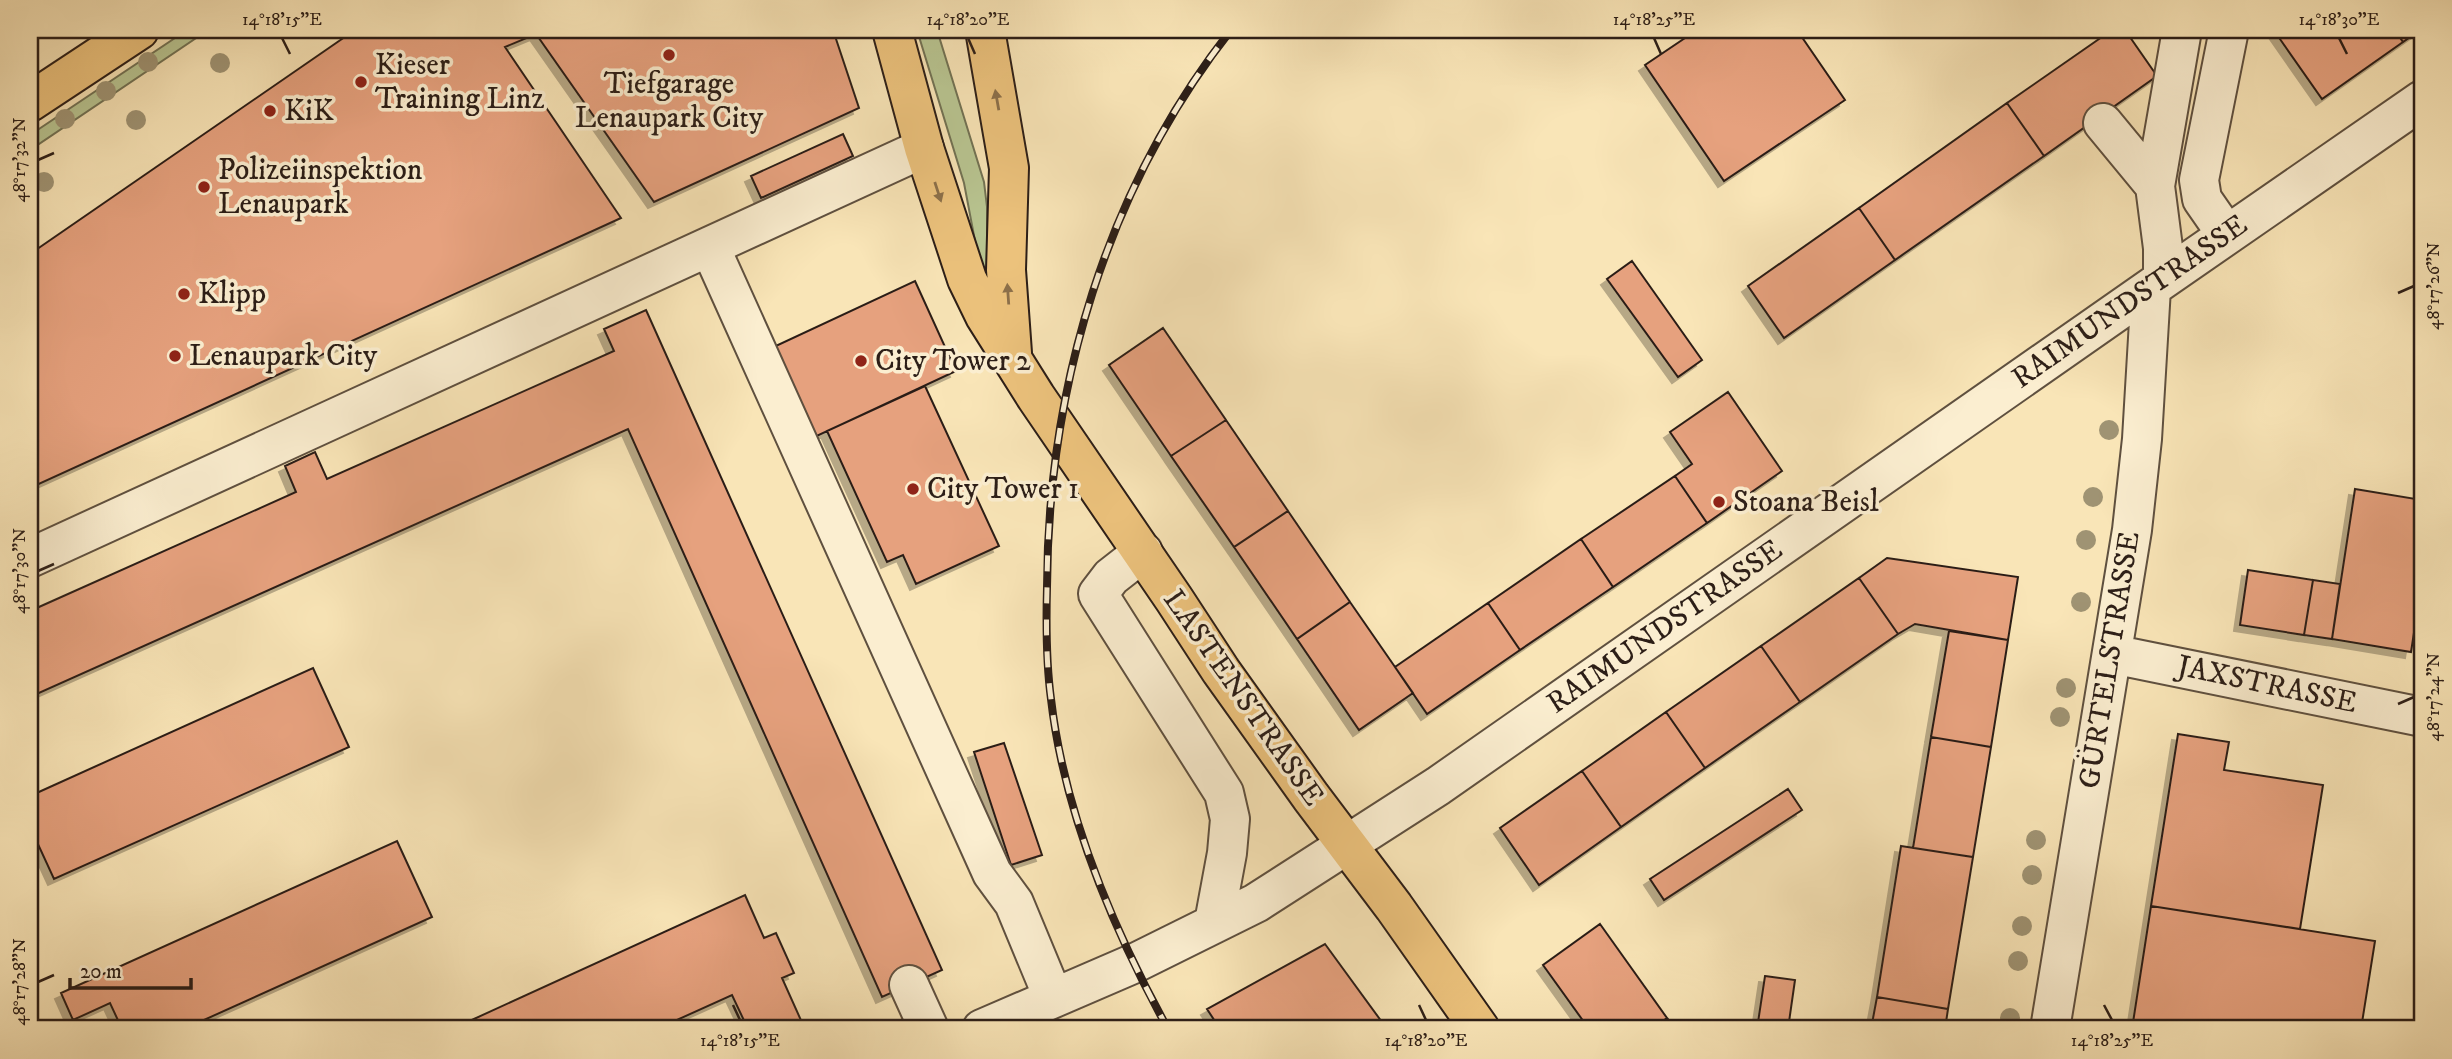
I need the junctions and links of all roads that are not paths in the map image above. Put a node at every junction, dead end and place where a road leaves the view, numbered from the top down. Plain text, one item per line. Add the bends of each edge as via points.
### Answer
1 (139, 30) edge
2 (892, 30) edge
3 (985, 30) edge
4 (2182, 30) edge
5 (2229, 30) edge
6 (2422, 100) edge
7 (30, 102) edge
8 (2103, 123) dead end
9 (924, 148) junction
10 (2155, 186) junction
11 (2227, 235) junction
12 (710, 247) junction
13 (2157, 283) junction
14 (1013, 362) junction
15 (1143, 552) junction
16 (30, 558) edge
17 (2112, 654) junction
18 (2422, 717) edge
19 (1348, 846) junction
20 (1214, 923) junction
21 (909, 985) dead end
22 (1053, 997) junction
23 (929, 1029) edge
24 (982, 1029) edge
25 (1480, 1029) edge
26 (2050, 1029) edge

1 - 7 main road
2 - 9 main road, LASTENSTRASSE
14 -> 3 main road via 1006,270 1009,168
4 - 10 street, GÜRTELSTRASSE
5 - 11 street via 2199,180 2202,199
6 - 11 street, RAIMUNDSTRASSE
8 - 10 street
9 - 12 street
9 -> 14 main road, LASTENSTRASSE via 967,279
10 - 13 street, GÜRTELSTRASSE via 2163,248
11 - 13 street, RAIMUNDSTRASSE
12 - 16 street
12 - 22 street via 992,873 1014,903
13 - 17 street, GÜRTELSTRASSE via 2132,530
13 - 19 street, RAIMUNDSTRASSE
14 - 15 main road, LASTENSTRASSE
15 - 19 main road, LASTENSTRASSE via 1221,671
15 - 20 street via 1111,577 1098,594 1224,793 1230,820
17 - 18 street, JAXSTRASSE
17 - 26 street, GÜRTELSTRASSE
19 - 20 street, RAIMUNDSTRASSE via 1256,903
19 - 25 main road, LASTENSTRASSE
20 - 22 street, RAIMUNDSTRASSE
21 - 23 street
22 - 24 street, RAIMUNDSTRASSE

